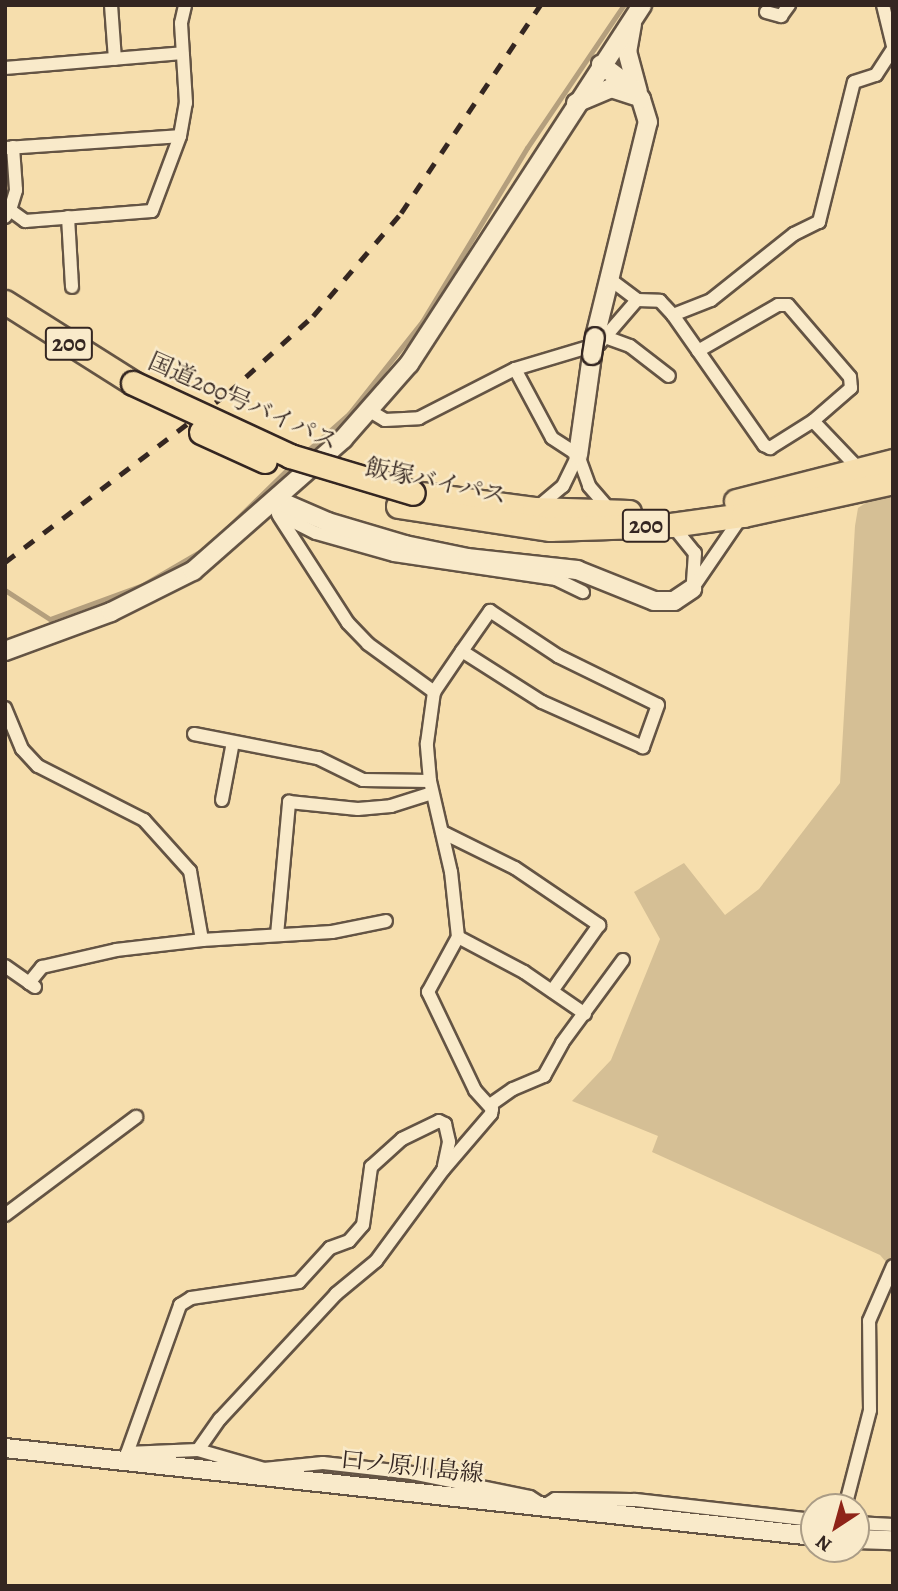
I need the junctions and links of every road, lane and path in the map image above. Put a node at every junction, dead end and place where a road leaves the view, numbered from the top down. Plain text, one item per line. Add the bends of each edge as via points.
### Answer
1 (111, 5) edge
2 (185, 5) edge
3 (789, 5) edge
4 (883, 5) edge
5 (637, 12) edge
6 (766, 12) dead end
7 (893, 48) edge
8 (182, 53) junction
9 (116, 59) junction
10 (600, 65) junction
11 (5, 68) edge
12 (641, 99) junction
13 (574, 104) junction
14 (180, 136) junction
15 (9, 148) edge
16 (8, 214) edge
17 (68, 218) junction
18 (607, 277) junction
19 (72, 287) dead end
20 (637, 300) junction
21 (5, 302) edge
22 (673, 315) junction
23 (5, 320) edge
24 (598, 343) junction
25 (698, 351) junction
26 (514, 369) junction
27 (669, 376) dead end
28 (132, 391) junction
29 (370, 411) junction
30 (813, 421) junction
31 (578, 455) junction
32 (893, 461) edge
33 (862, 471) junction
34 (893, 482) edge
35 (405, 500) junction
36 (275, 507) junction
37 (534, 509) junction
38 (613, 512) junction
39 (743, 516) junction
40 (671, 524) junction
41 (692, 589) junction
42 (583, 592) dead end
43 (5, 651) edge
44 (462, 651) junction
45 (434, 692) junction
46 (5, 708) edge
47 (194, 734) dead end
48 (233, 742) junction
49 (431, 787) junction
50 (222, 800) dead end
51 (442, 832) junction
52 (386, 921) dead end
53 (277, 935) junction
54 (458, 937) junction
55 (202, 940) junction
56 (623, 960) dead end
57 (5, 966) edge
58 (552, 991) junction
59 (585, 1014) junction
60 (490, 1105) junction
61 (136, 1118) dead end
62 (443, 1170) junction
63 (5, 1215) edge
64 (893, 1266) edge
65 (5, 1448) edge
66 (198, 1450) junction
67 (126, 1457) junction
68 (264, 1472) junction
69 (849, 1493) edge
70 (544, 1506) junction
71 (800, 1519) edge
72 (870, 1524) edge
73 (893, 1525) edge
74 (800, 1534) edge
75 (870, 1539) edge
76 (893, 1540) edge

1 - 9 street
2 - 8 street
3 - 6 street via 781,16
4 - 7 street
5 - 10 street
5 - 12 street via 627,51
7 - 22 street via 876,75 854,82 819,222 794,234 711,300
8 - 9 street
8 - 14 street via 186,103
9 - 11 street
10 - 12 street
10 - 13 street
12 - 13 street via 611,88
12 - 18 street via 646,136
13 - 29 street via 435,326
14 - 15 street
14 - 17 street via 152,211
15 - 16 street via 16,190
16 - 17 street via 24,221
17 - 19 street
18 - 20 street
18 - 24 street
20 - 22 street via 660,301
20 - 24 street
21 - 28 highway, 国道200号バイパス / 200
22 - 25 street
23 - 28 highway, 200
24 - 26 street
24 - 27 street via 630,346
24 - 31 street
25 - 30 street via 764,445 770,448
25 - 30 street via 778,305 788,305 852,383
26 - 29 street via 419,418 385,420
26 - 31 street via 552,438
28 - 35 highway, 国道200号バイパス / 200, bridge
29 - 36 street
30 - 33 street
31 - 37 street via 563,486
31 - 38 street via 589,486
32 - 33 highway, 国道200号バイパス / 200
33 - 38 highway, 国道200号バイパス / 200 via 739,501
34 - 39 highway, 飯塚バイパス / 200
35 - 37 highway, 国道200号バイパス / 200
35 - 40 highway, 飯塚バイパス / 200 via 550,529
36 - 41 street via 467,558 577,570 654,601 674,601
36 - 42 street via 316,533 394,555 556,579
36 - 43 street via 201,565 157,592
36 - 45 street via 348,623 368,644
37 - 38 highway, 国道200号バイパス / 200
39 - 40 highway, 飯塚バイパス / 200
39 - 41 street
40 - 41 street via 695,553
44 - 44 street via 490,611 558,656 658,705 643,747 542,702
44 - 45 street
45 - 49 street via 427,743
46 - 55 street via 22,749 38,766 144,820 190,871
47 - 48 street
48 - 49 street via 318,758 363,779
48 - 50 street
49 - 51 street
49 - 53 street via 391,806 358,809 289,802
51 - 54 street
51 - 58 street via 515,868 599,925
52 - 53 street via 332,932
53 - 55 street
54 - 58 street via 474,941
54 - 60 street via 428,992 475,1090
55 - 57 street via 41,967 32,985
56 - 59 street
58 - 59 street
59 - 60 street via 544,1076 513,1088
60 - 62 street via 491,1114
61 - 63 street
62 - 66 street via 376,1261 336,1294 220,1419
62 - 67 street via 449,1142 445,1125 439,1121 402,1139 371,1167 363,1225 349,1241 330,1248 299,1282 191,1298 180,1305
64 - 69 street via 869,1321 870,1410
65 - 67 street, 口ノ原川島線
66 - 67 street
66 - 68 street
67 - 68 street, 口ノ原川島線
68 - 70 street, 口ノ原川島線
70 - 71 street via 555,1499 597,1498
70 - 74 street, 口ノ原川島線
72 - 73 street
75 - 76 street

